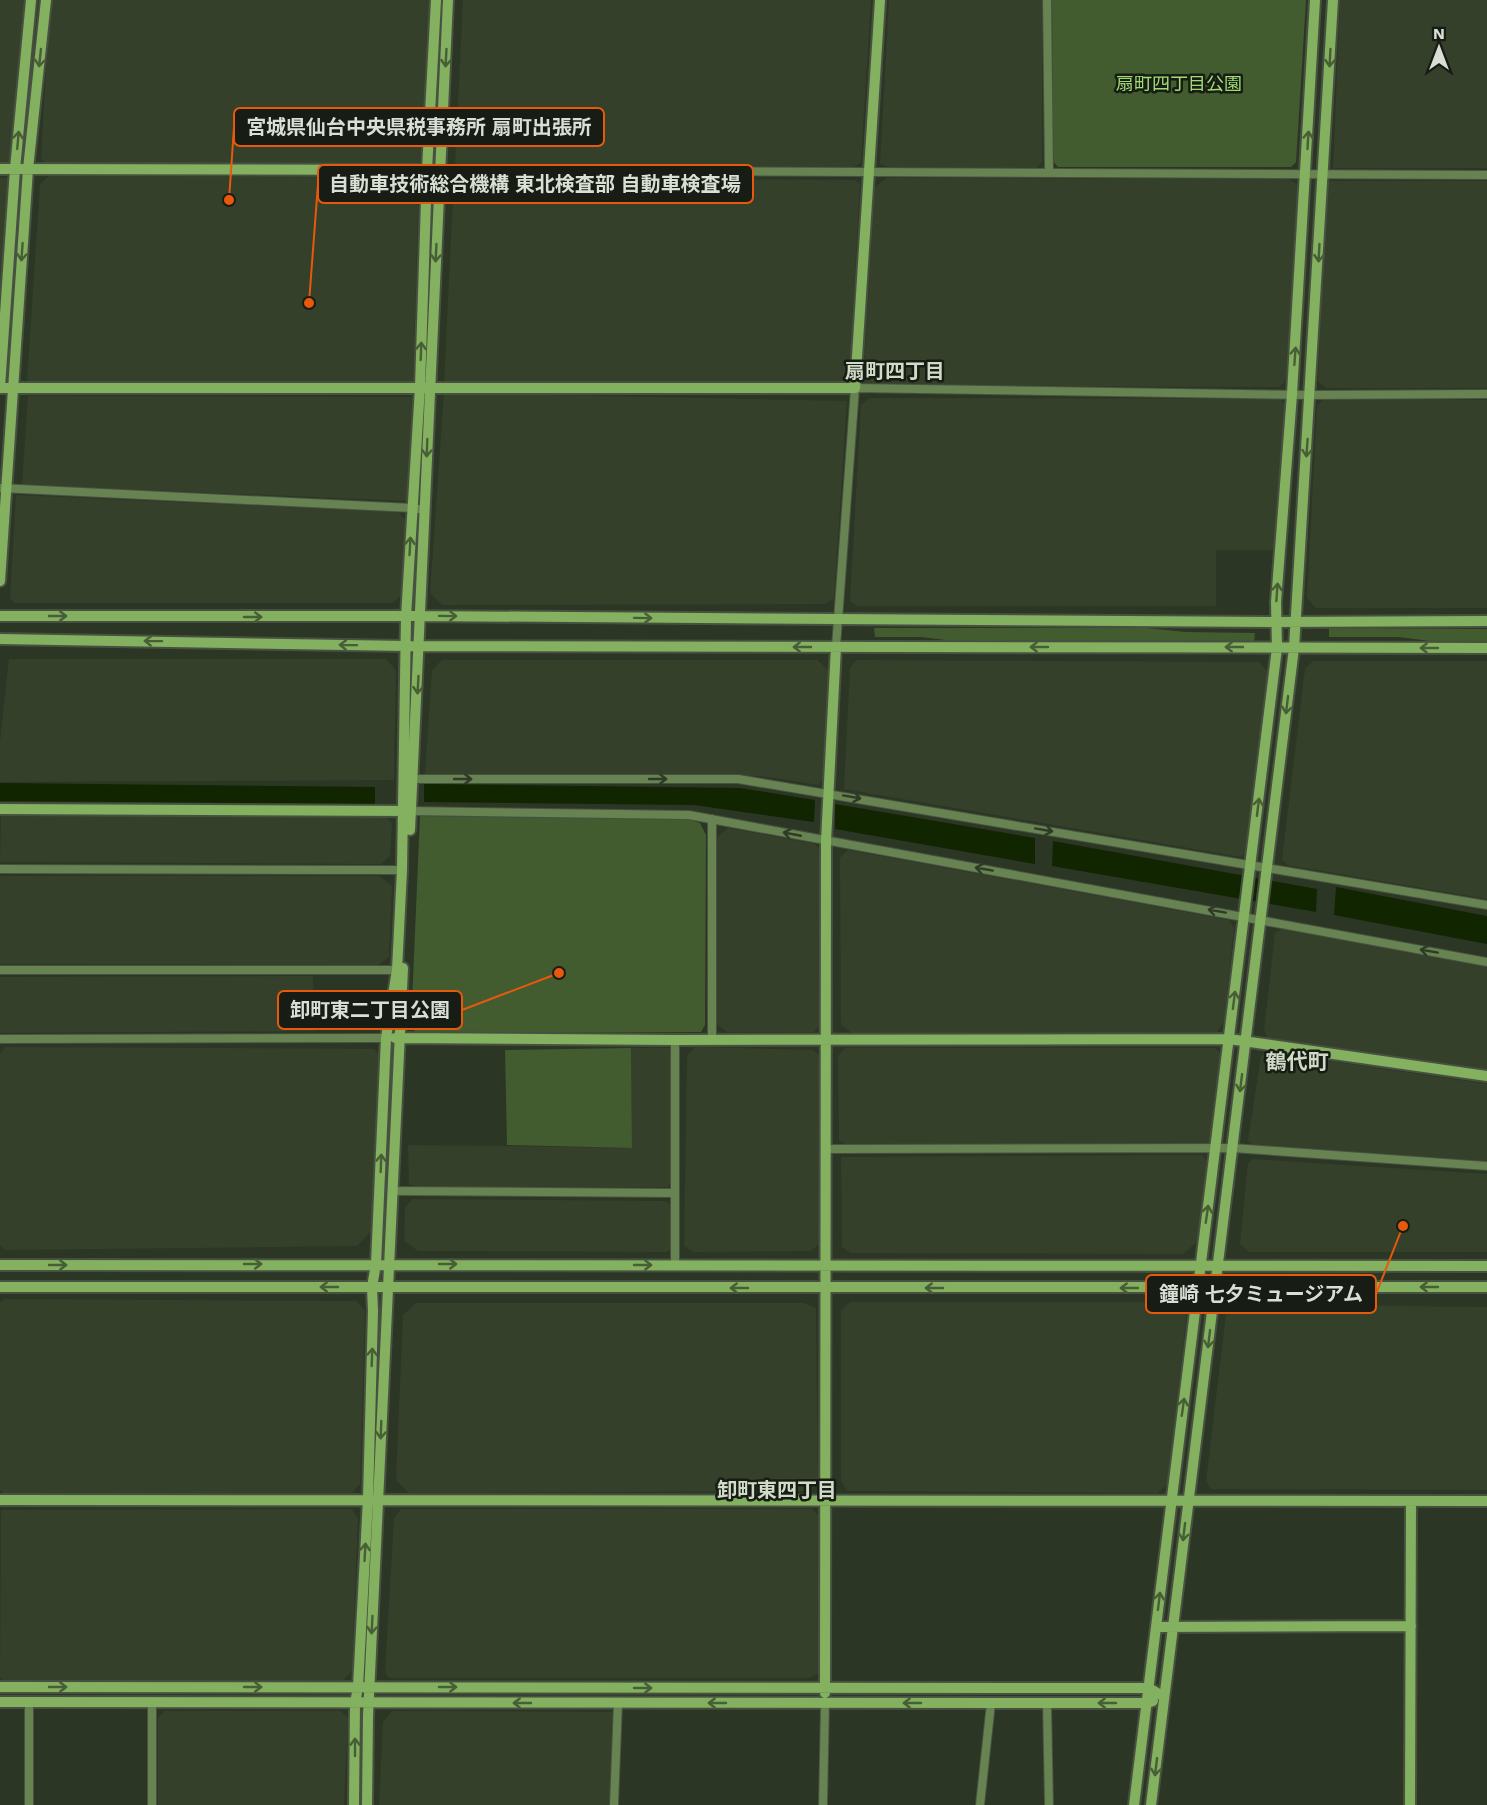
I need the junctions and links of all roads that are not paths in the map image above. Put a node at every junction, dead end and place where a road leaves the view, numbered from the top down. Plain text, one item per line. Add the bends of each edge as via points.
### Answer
1 (31, 0) edge
2 (46, 0) edge
3 (436, 0) edge
4 (448, 0) edge
5 (880, 0) edge
6 (1047, 0) edge
7 (1315, 0) edge
8 (1333, 0) edge
9 (0, 169) edge
10 (15, 169) junction
11 (28, 169) junction
12 (440, 169) junction
13 (427, 170) junction
14 (870, 171) junction
15 (1048, 172) junction
16 (1306, 174) junction
17 (1324, 175) junction
18 (1487, 175) edge
19 (424, 387) junction
20 (0, 388) edge
21 (855, 388) junction
22 (13, 389) junction
23 (1292, 394) junction
24 (1487, 394) edge
25 (1310, 395) junction
26 (3, 488) edge
27 (412, 508) junction
28 (425, 510) junction
29 (0, 581) edge
30 (421, 615) junction
31 (0, 616) edge
32 (406, 617) junction
33 (837, 620) junction
34 (1487, 621) edge
35 (1275, 622) junction
36 (1294, 622) junction
37 (0, 639) edge
38 (406, 646) junction
39 (420, 646) junction
40 (836, 647) junction
41 (1277, 648) junction
42 (1294, 648) junction
43 (1487, 648) edge
44 (409, 779) junction
45 (828, 793) junction
46 (0, 809) edge
47 (407, 811) junction
48 (712, 819) junction
49 (826, 841) junction
50 (1251, 865) junction
51 (1268, 868) junction
52 (0, 869) edge
53 (402, 870) junction
54 (1487, 905) edge
55 (1245, 913) junction
56 (1261, 920) junction
57 (1487, 962) edge
58 (0, 970) edge
59 (397, 970) junction
60 (386, 1038) junction
61 (399, 1038) junction
62 (0, 1039) edge
63 (1229, 1039) junction
64 (675, 1040) junction
65 (712, 1040) junction
66 (826, 1040) junction
67 (1246, 1041) junction
68 (1487, 1076) edge
69 (1216, 1148) junction
70 (1233, 1148) junction
71 (826, 1149) junction
72 (1487, 1166) edge
73 (394, 1191) junction
74 (675, 1192) junction
75 (376, 1264) junction
76 (389, 1264) junction
77 (1200, 1264) junction
78 (1218, 1264) junction
79 (0, 1265) edge
80 (675, 1265) junction
81 (826, 1266) junction
82 (1487, 1266) edge
83 (0, 1287) edge
84 (372, 1287) junction
85 (387, 1287) junction
86 (1487, 1287) edge
87 (825, 1288) junction
88 (1199, 1288) junction
89 (1216, 1288) junction
90 (373, 1499) junction
91 (0, 1500) edge
92 (826, 1500) junction
93 (1170, 1501) junction
94 (1411, 1501) junction
95 (1487, 1501) edge
96 (1188, 1502) junction
97 (1156, 1626) junction
98 (1173, 1626) junction
99 (1411, 1626) junction
100 (0, 1686) edge
101 (364, 1687) junction
102 (826, 1687) junction
103 (1149, 1688) junction
104 (1164, 1697) junction
105 (0, 1702) edge
106 (29, 1702) junction
107 (152, 1702) junction
108 (355, 1702) junction
109 (368, 1702) junction
110 (618, 1703) junction
111 (825, 1703) junction
112 (991, 1703) junction
113 (1047, 1703) junction
114 (1147, 1703) junction
115 (29, 1805) edge
116 (152, 1805) edge
117 (354, 1805) edge
118 (367, 1805) edge
119 (614, 1805) edge
120 (823, 1805) edge
121 (980, 1805) edge
122 (1049, 1805) edge
123 (1134, 1805) edge
124 (1151, 1805) edge
125 (1410, 1805) edge

10 -> 1 street
2 -> 11 street
3 - 13 street
4 -> 12 street
5 - 14 street
6 - 15 street
16 -> 7 street
8 -> 17 street
9 - 10 street
10 - 11 street
10 - 20 street
11 - 13 street
11 -> 22 street
12 - 13 street
12 - 14 street
12 -> 19 street
19 -> 13 street
14 - 15 street
14 - 21 street
15 - 16 street
16 - 17 street
23 -> 16 street
17 - 18 street
17 -> 25 street
19 - 21 street
19 - 22 street
19 - 27 street
19 -> 28 street
20 - 22 street
21 - 23 street
21 - 33 street
22 - 26 street
23 - 25 street
35 -> 23 street
24 - 25 street
25 -> 36 street
26 - 27 street
26 - 29 street
27 - 28 street
32 -> 27 street
28 - 30 street
30 - 32 street
30 -> 33 street
30 - 39 street
31 -> 32 street
32 - 38 street
33 - 35 street
33 - 40 street
34 - 36 street
35 - 36 street
35 - 41 street
36 - 42 street
38 -> 37 street
38 - 39 street
38 - 44 street
40 -> 39 street
39 -> 44 street
41 -> 40 street
40 - 45 street
41 - 42 street
50 -> 41 street
43 -> 42 street
42 -> 51 street
44 -> 45 street via 738,779
44 - 47 street
45 - 49 street
45 -> 50 street
46 - 47 street
47 - 48 street via 689,815
47 - 53 street
47 - 61 street
49 -> 48 street
48 - 65 street
55 -> 49 street
49 - 66 street
50 - 51 street
50 - 55 street
51 - 54 street
51 - 56 street
52 - 53 street
53 - 59 street
55 - 56 street
63 -> 55 street
57 -> 56 street
56 - 67 street
58 - 59 street
59 - 60 street
60 - 61 street
60 - 62 street
75 -> 60 street
61 - 64 street
61 - 73 street
63 - 66 street
63 - 67 street
63 - 69 street
64 - 65 street
64 - 74 street
65 - 66 street
66 - 71 street
67 - 68 street
67 -> 70 street
69 - 70 street
69 - 71 street
77 -> 69 street
70 - 72 street
70 - 78 street
71 - 81 street
73 - 74 street
73 - 76 street
74 - 80 street
75 - 76 street
79 -> 75 street
75 - 84 street
76 -> 80 street
76 - 85 street
77 - 78 street
77 - 81 street
77 - 88 street
78 - 82 street
78 - 89 street
80 - 81 street
81 - 87 street
84 -> 83 street
84 - 85 street
90 -> 84 street
87 -> 85 street
85 -> 90 street
86 -> 89 street
88 -> 87 street
87 - 92 street
88 - 89 street
93 -> 88 street
89 -> 96 street
90 - 91 street
90 - 92 street
90 - 101 street
92 - 93 street
92 - 102 street
93 - 96 street
97 -> 93 street
94 - 95 street
94 - 96 street
94 - 99 street
96 -> 98 street
97 - 98 street
97 - 103 street
98 - 99 street
98 - 104 street
99 - 125 street
100 -> 101 street
101 -> 102 street
101 - 108 street
101 - 109 street
102 - 103 street
102 - 111 street
103 - 104 street
103 - 114 street
104 - 114 street
104 -> 124 street
105 - 106 street
106 - 107 street
106 - 115 street
107 - 108 street
107 - 116 street
108 - 109 street
117 -> 108 street
110 -> 109 street
109 - 118 street
111 -> 110 street
110 - 119 street
112 -> 111 street
111 - 120 street
112 - 113 street
112 - 121 street
114 -> 113 street
113 - 122 street
114 - 123 street

